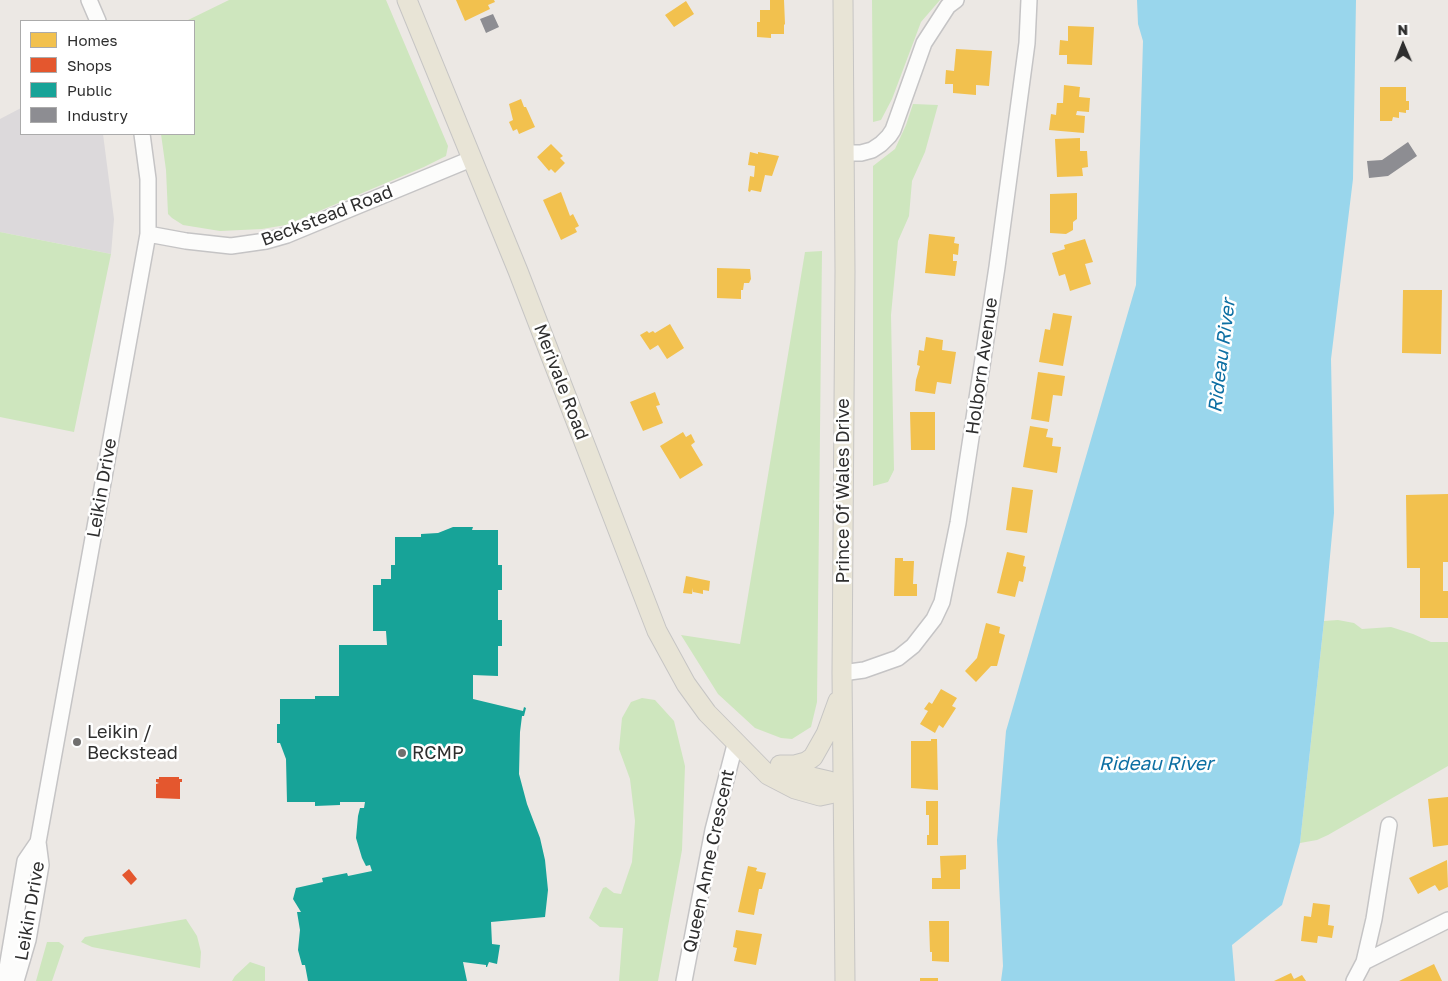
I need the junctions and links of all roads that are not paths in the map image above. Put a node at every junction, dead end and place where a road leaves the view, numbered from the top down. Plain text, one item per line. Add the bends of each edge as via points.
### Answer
1 (89, 0) edge
2 (407, 0) edge
3 (843, 0) edge
4 (956, 0) edge
5 (1029, 0) edge
6 (98, 20) edge
7 (142, 135) edge
8 (844, 153) junction
9 (471, 159) junction
10 (148, 234) junction
11 (842, 679) junction
12 (739, 744) junction
13 (780, 765) junction
14 (843, 788) junction
15 (1389, 824) dead end
16 (38, 842) junction
17 (1448, 920) edge
18 (1364, 962) junction
19 (2, 981) edge
20 (16, 981) edge
21 (684, 981) edge
22 (845, 981) edge
23 (1354, 981) edge

1 - 6 street
2 - 9 main road, Merivale Road
3 - 8 main road, Prince Of Wales Drive
4 - 8 street via 948,6 924,43 889,136 872,150
5 - 11 street, Holborn Avenue via 1027,43 995,277 958,524 942,602 934,619 913,646 898,658
7 - 10 street, Leikin Drive via 148,179
8 - 11 main road, Prince Of Wales Drive
9 - 10 street, Beckstead Road via 288,235 266,241 231,246
9 - 12 main road, Merivale Road via 518,271 657,631 686,684 707,713
10 - 16 street, Leikin Drive
11 - 13 main road via 835,712 813,757 795,765
11 - 14 main road, Prince Of Wales Drive
12 - 13 main road, Merivale Road
12 - 14 main road, Merivale Road via 768,775 795,789 820,796
12 - 21 street, Queen Anne Crescent via 714,830
13 - 14 main road, Merivale Road
14 - 22 main road, Prince Of Wales Drive
15 - 18 street
16 - 19 street, Leikin Drive via 25,861
16 - 20 street, Leikin Drive via 41,866 28,940
17 - 18 street
18 - 23 street

